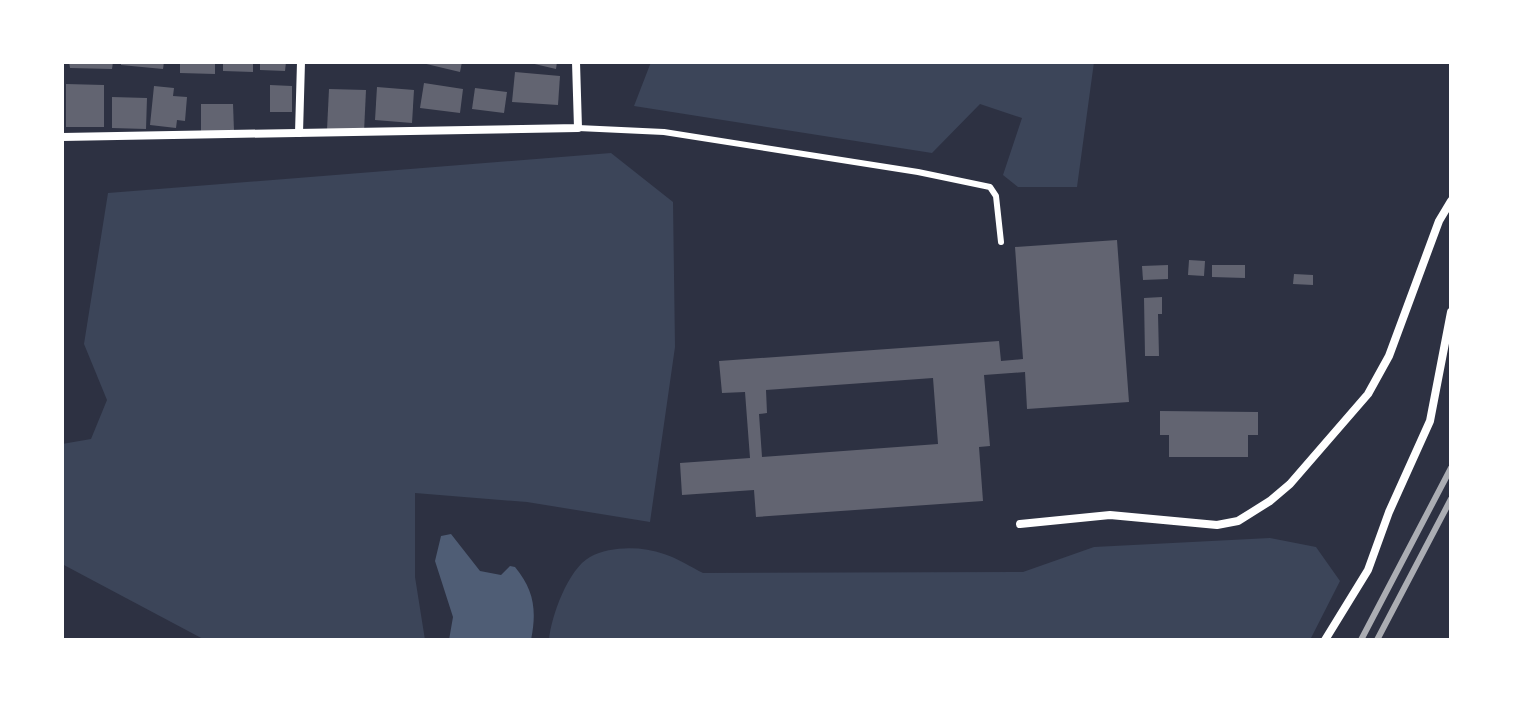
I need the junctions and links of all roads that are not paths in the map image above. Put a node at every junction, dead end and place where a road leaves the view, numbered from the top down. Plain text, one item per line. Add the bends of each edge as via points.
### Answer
1 (301, 62) edge
2 (576, 62) edge
3 (578, 128) junction
4 (299, 133) junction
5 (62, 137) edge
6 (1451, 201) edge
7 (1001, 242) dead end
8 (1451, 312) edge
9 (1020, 524) dead end
10 (1325, 640) edge

1 - 4 street
2 - 3 street
3 - 4 street
3 - 7 lane via 664,132 990,187 996,196
4 - 5 street
6 - 9 street via 1389,356 1368,394 1270,501 1238,521 1217,525 1110,515
8 - 10 street via 1430,421 1368,570

